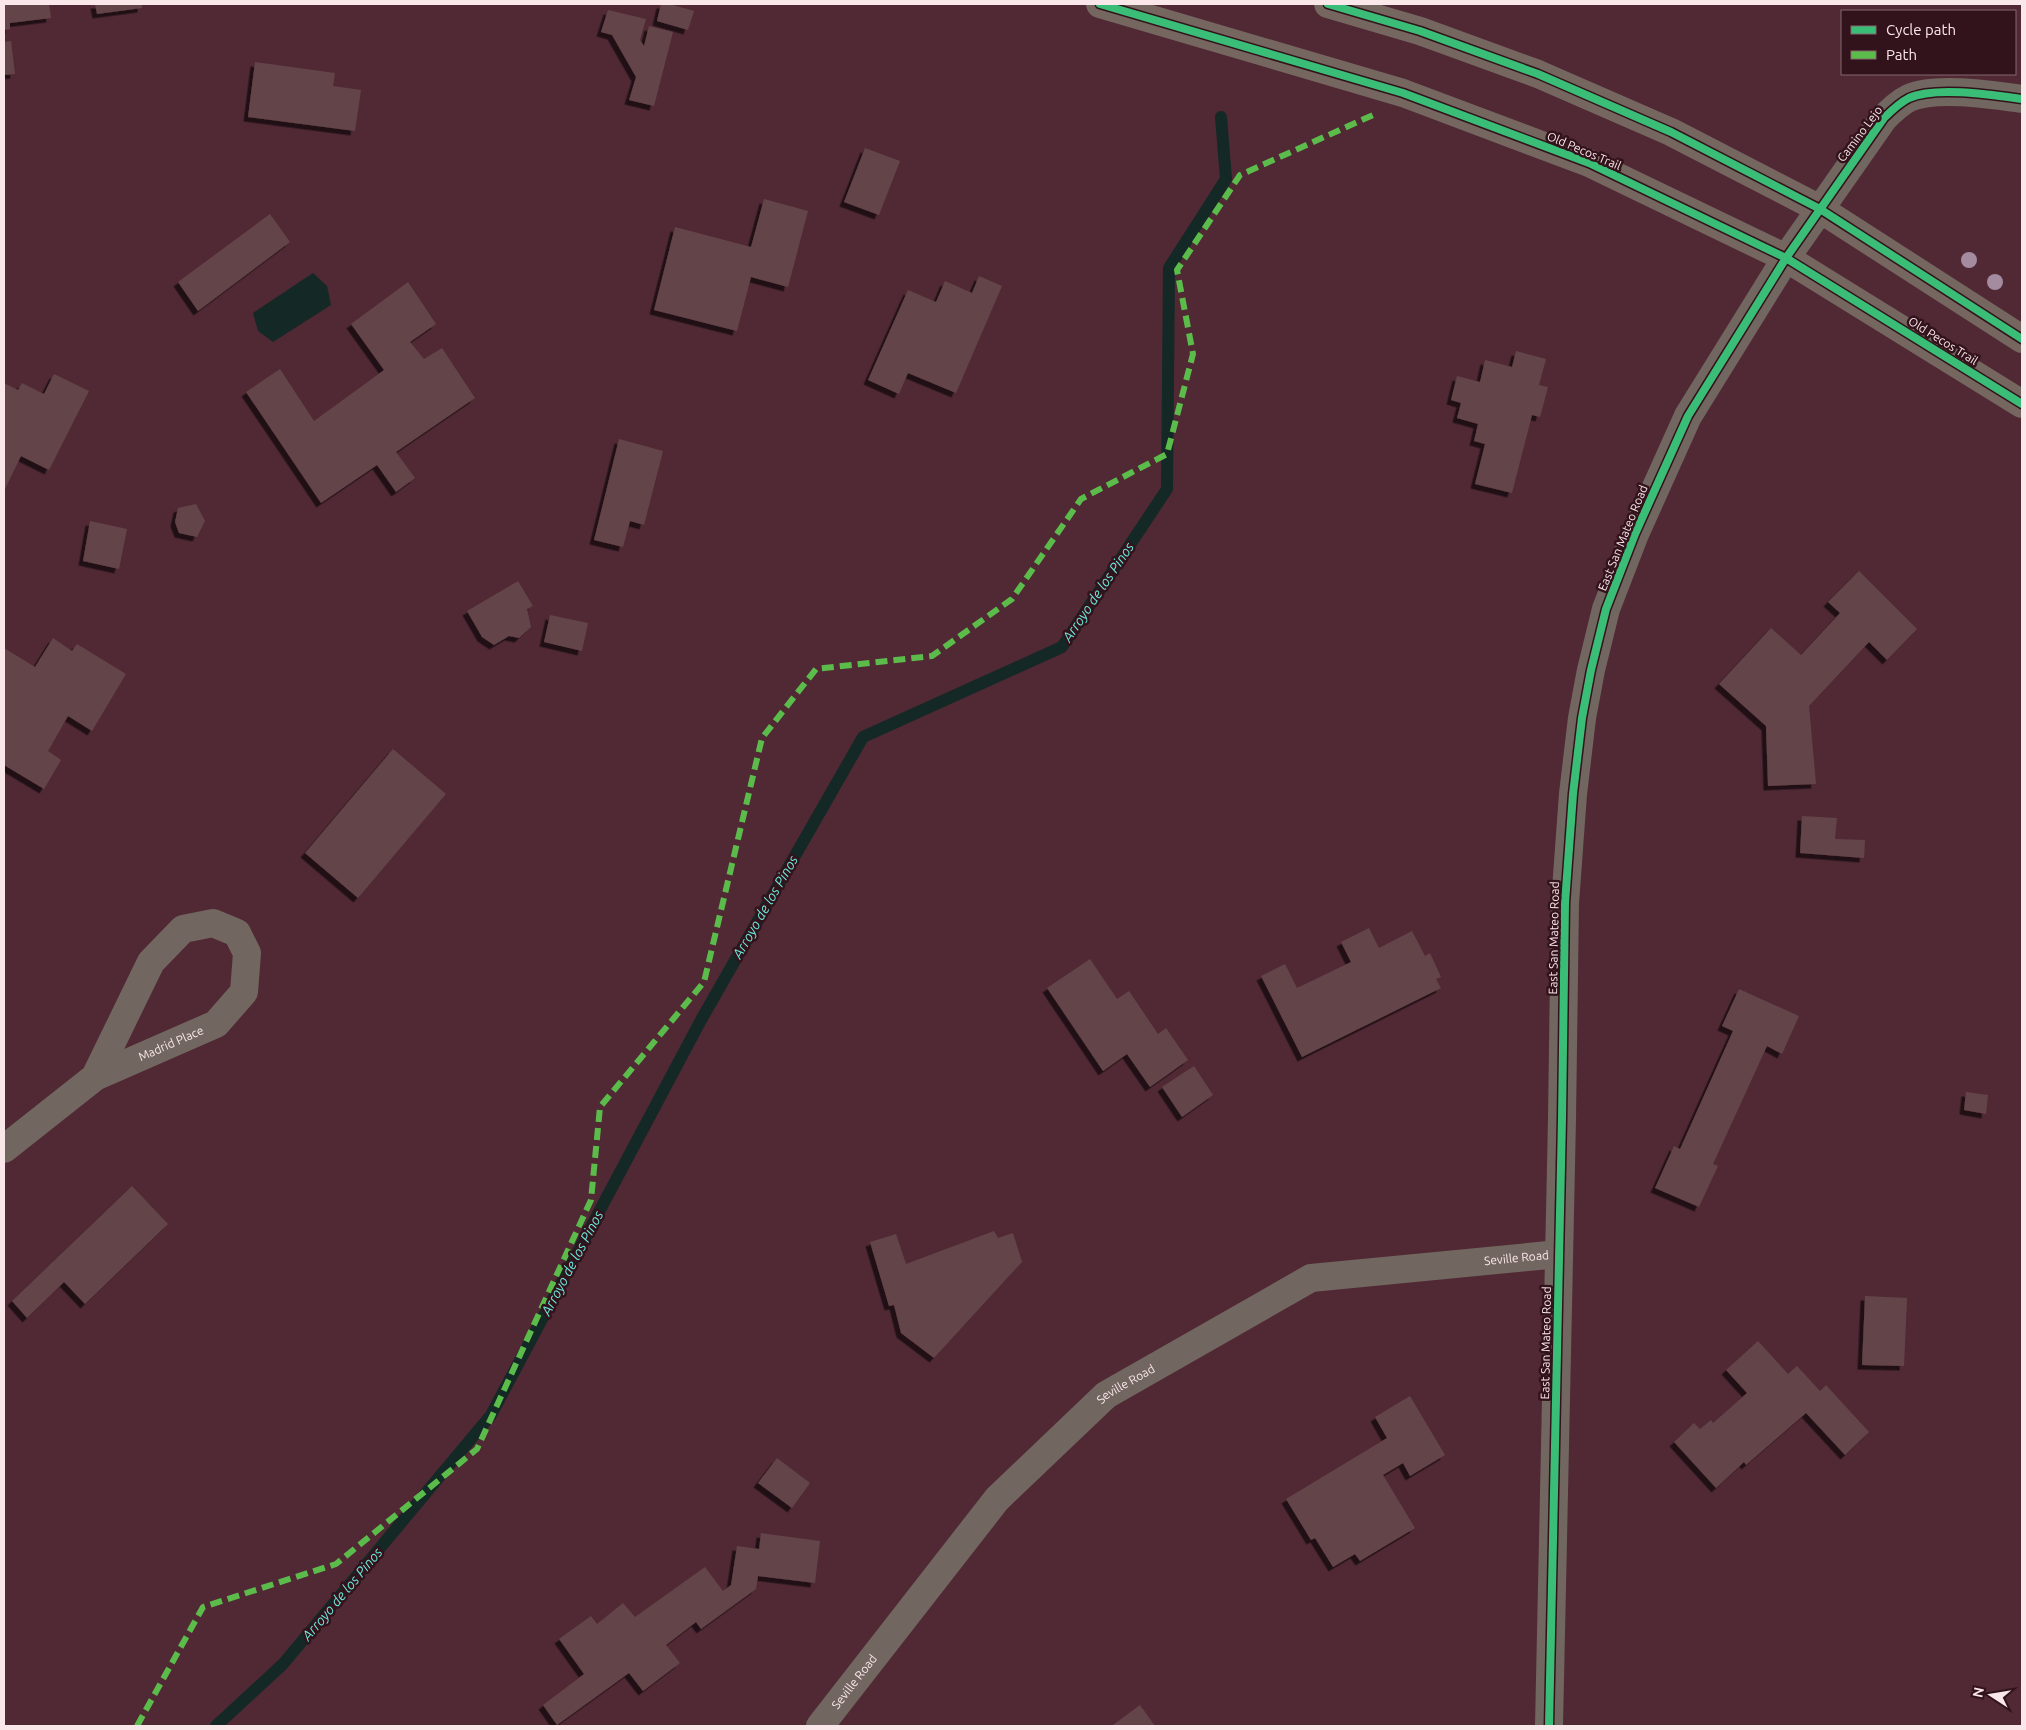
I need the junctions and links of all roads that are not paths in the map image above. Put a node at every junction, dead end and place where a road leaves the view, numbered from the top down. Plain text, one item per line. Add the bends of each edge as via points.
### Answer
1 (1100, 4) edge
2 (1328, 4) edge
3 (2022, 99) edge
4 (1820, 209) junction
5 (1786, 258) junction
6 (2022, 339) edge
7 (2022, 404) edge
8 (95, 1077) junction
9 (4, 1148) edge
10 (1559, 1254) junction
11 (820, 1726) edge
12 (1549, 1726) edge

1 - 5 main road, Old Pecos Trail via 1403,92 1589,163
2 - 4 main road via 1420,31 1538,74 1671,132
3 - 4 street, Camino Lejo via 1946,92 1910,98 1894,107 1884,118
4 - 5 street, East San Mateo Road
4 - 6 main road
5 - 7 main road, Old Pecos Trail
5 - 10 street, East San Mateo Road via 1688,416 1635,534 1606,609 1591,670 1572,794 1565,903
8 - 8 street, Madrid Place via 151,962 183,929 213,923 237,933 247,954 244,992 216,1024
8 - 9 street, Madrid Place
10 - 11 street, Seville Road via 1311,1278 1106,1395 997,1499
10 - 12 street, East San Mateo Road

